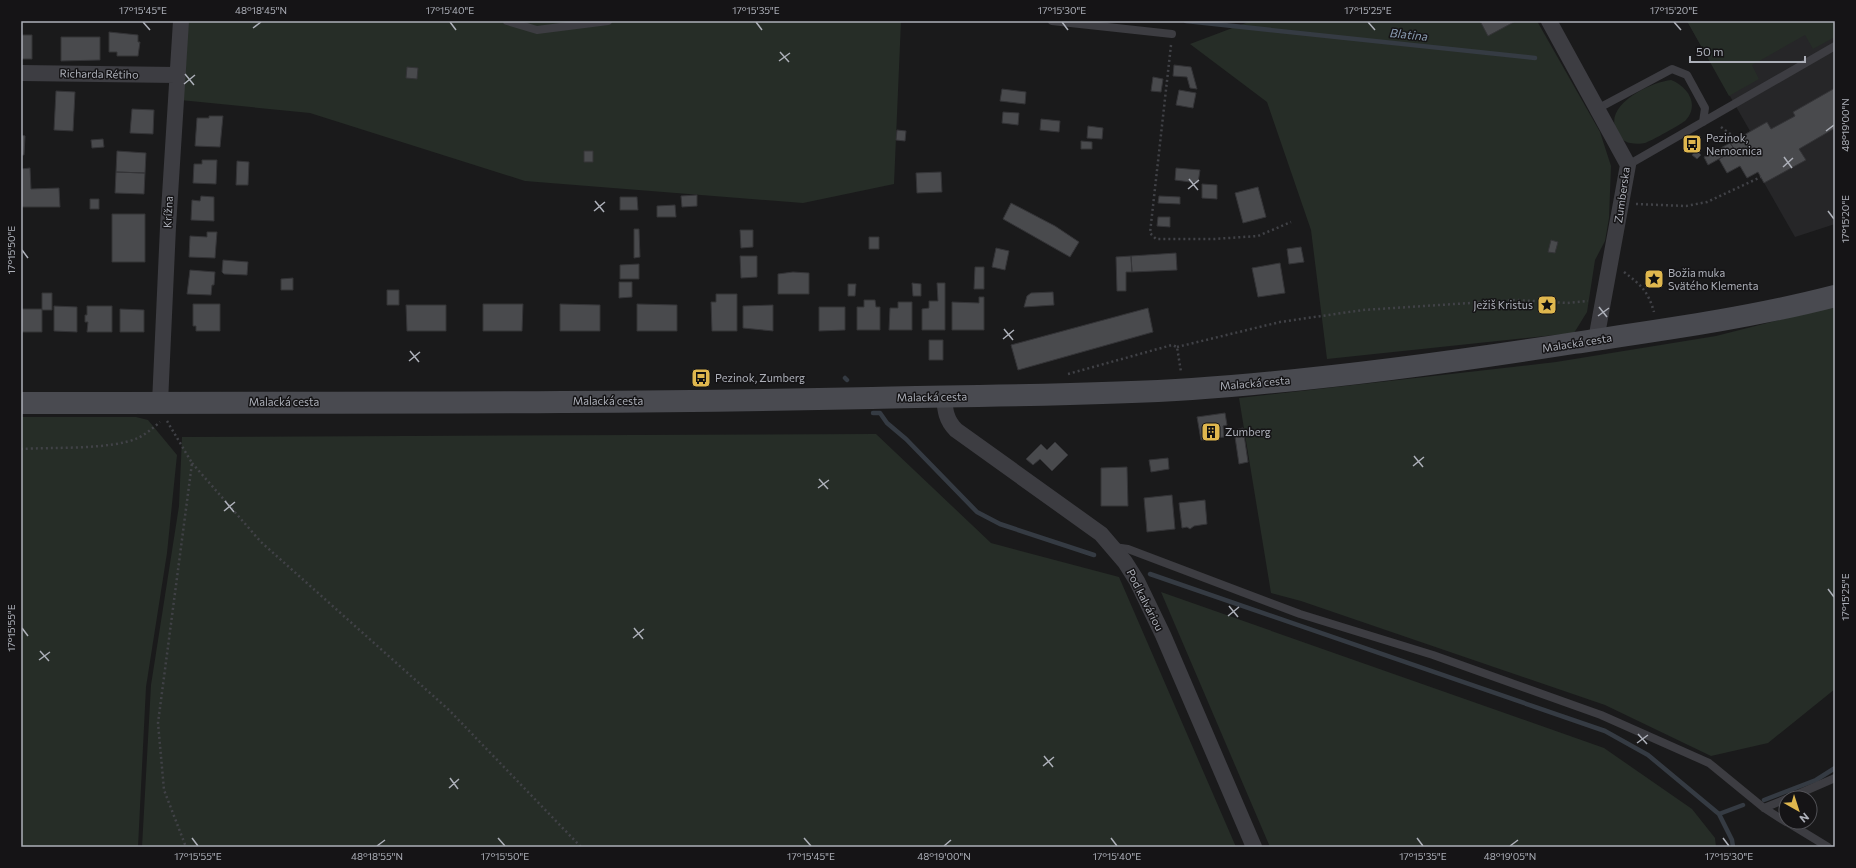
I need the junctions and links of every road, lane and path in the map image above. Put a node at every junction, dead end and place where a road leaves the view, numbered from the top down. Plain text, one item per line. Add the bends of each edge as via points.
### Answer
1 (181, 21) edge
2 (507, 21) edge
3 (608, 21) edge
4 (1052, 21) edge
5 (1549, 21) edge
6 (1172, 34) joint
7 (1835, 46) edge
8 (21, 73) edge
9 (176, 75) junction
10 (1597, 109) junction
11 (1703, 122) junction
12 (1721, 127) dead end
13 (1737, 139) dead end
14 (1628, 166) junction
15 (1761, 177) dead end
16 (1629, 204) dead end
17 (1291, 222) dead end
18 (1622, 271) dead end
19 (1835, 296) edge
20 (1588, 301) dead end
21 (1654, 312) dead end
22 (1596, 340) junction
23 (1177, 347) junction
24 (1065, 375) dead end
25 (1183, 389) junction
26 (944, 397) junction
27 (21, 403) edge
28 (163, 410) junction
29 (21, 449) edge
30 (192, 463) junction
31 (1113, 547) junction
32 (1835, 778) edge
33 (1807, 790) edge
34 (1778, 802) edge
35 (1764, 808) junction
36 (1778, 817) edge
37 (1799, 830) edge
38 (186, 847) edge
39 (581, 847) edge
40 (1254, 847) edge
41 (1828, 847) edge

1 - 9 street, Krížna
2 - 3 lane via 537,30
4 - 6 lane
5 - 10 street, Zumberska
6 - 17 path via 1150,233 1156,239 1258,236
7 - 11 lane
8 - 9 street, Richarda Rétiho
9 - 28 street, Krížna via 168,227
10 - 11 lane via 1672,69 1687,75 1705,108
10 - 14 street, Zumberska
11 - 14 lane
12 - 13 path
14 - 22 street, Zumberska
15 - 16 path via 1707,202 1686,206
18 - 21 path via 1636,281 1649,296
19 - 22 main road, Malacká cesta via 1783,308
20 - 23 path via 1577,303 1516,300 1363,310 1280,322
22 - 25 main road, Malacká cesta via 1348,375
23 - 24 path via 1172,345 1160,348
23 - 25 path
25 - 26 main road, Malacká cesta via 1048,396
26 - 28 main road, Malacká cesta
26 - 31 street, Pod kalváriou via 946,415 956,430 1101,534
27 - 28 main road, Malacká cesta
28 - 29 path via 148,432 137,439 109,445
28 - 30 path via 168,426
30 - 38 path via 158,723 164,790
30 - 39 path via 261,542 449,710
31 - 35 lane via 1128,549 1300,614 1433,655 1601,715 1709,763
31 - 40 street, Pod kalváriou via 1137,581 1163,635
32 - 33 lane
34 - 35 lane
35 - 36 lane
37 - 41 lane

